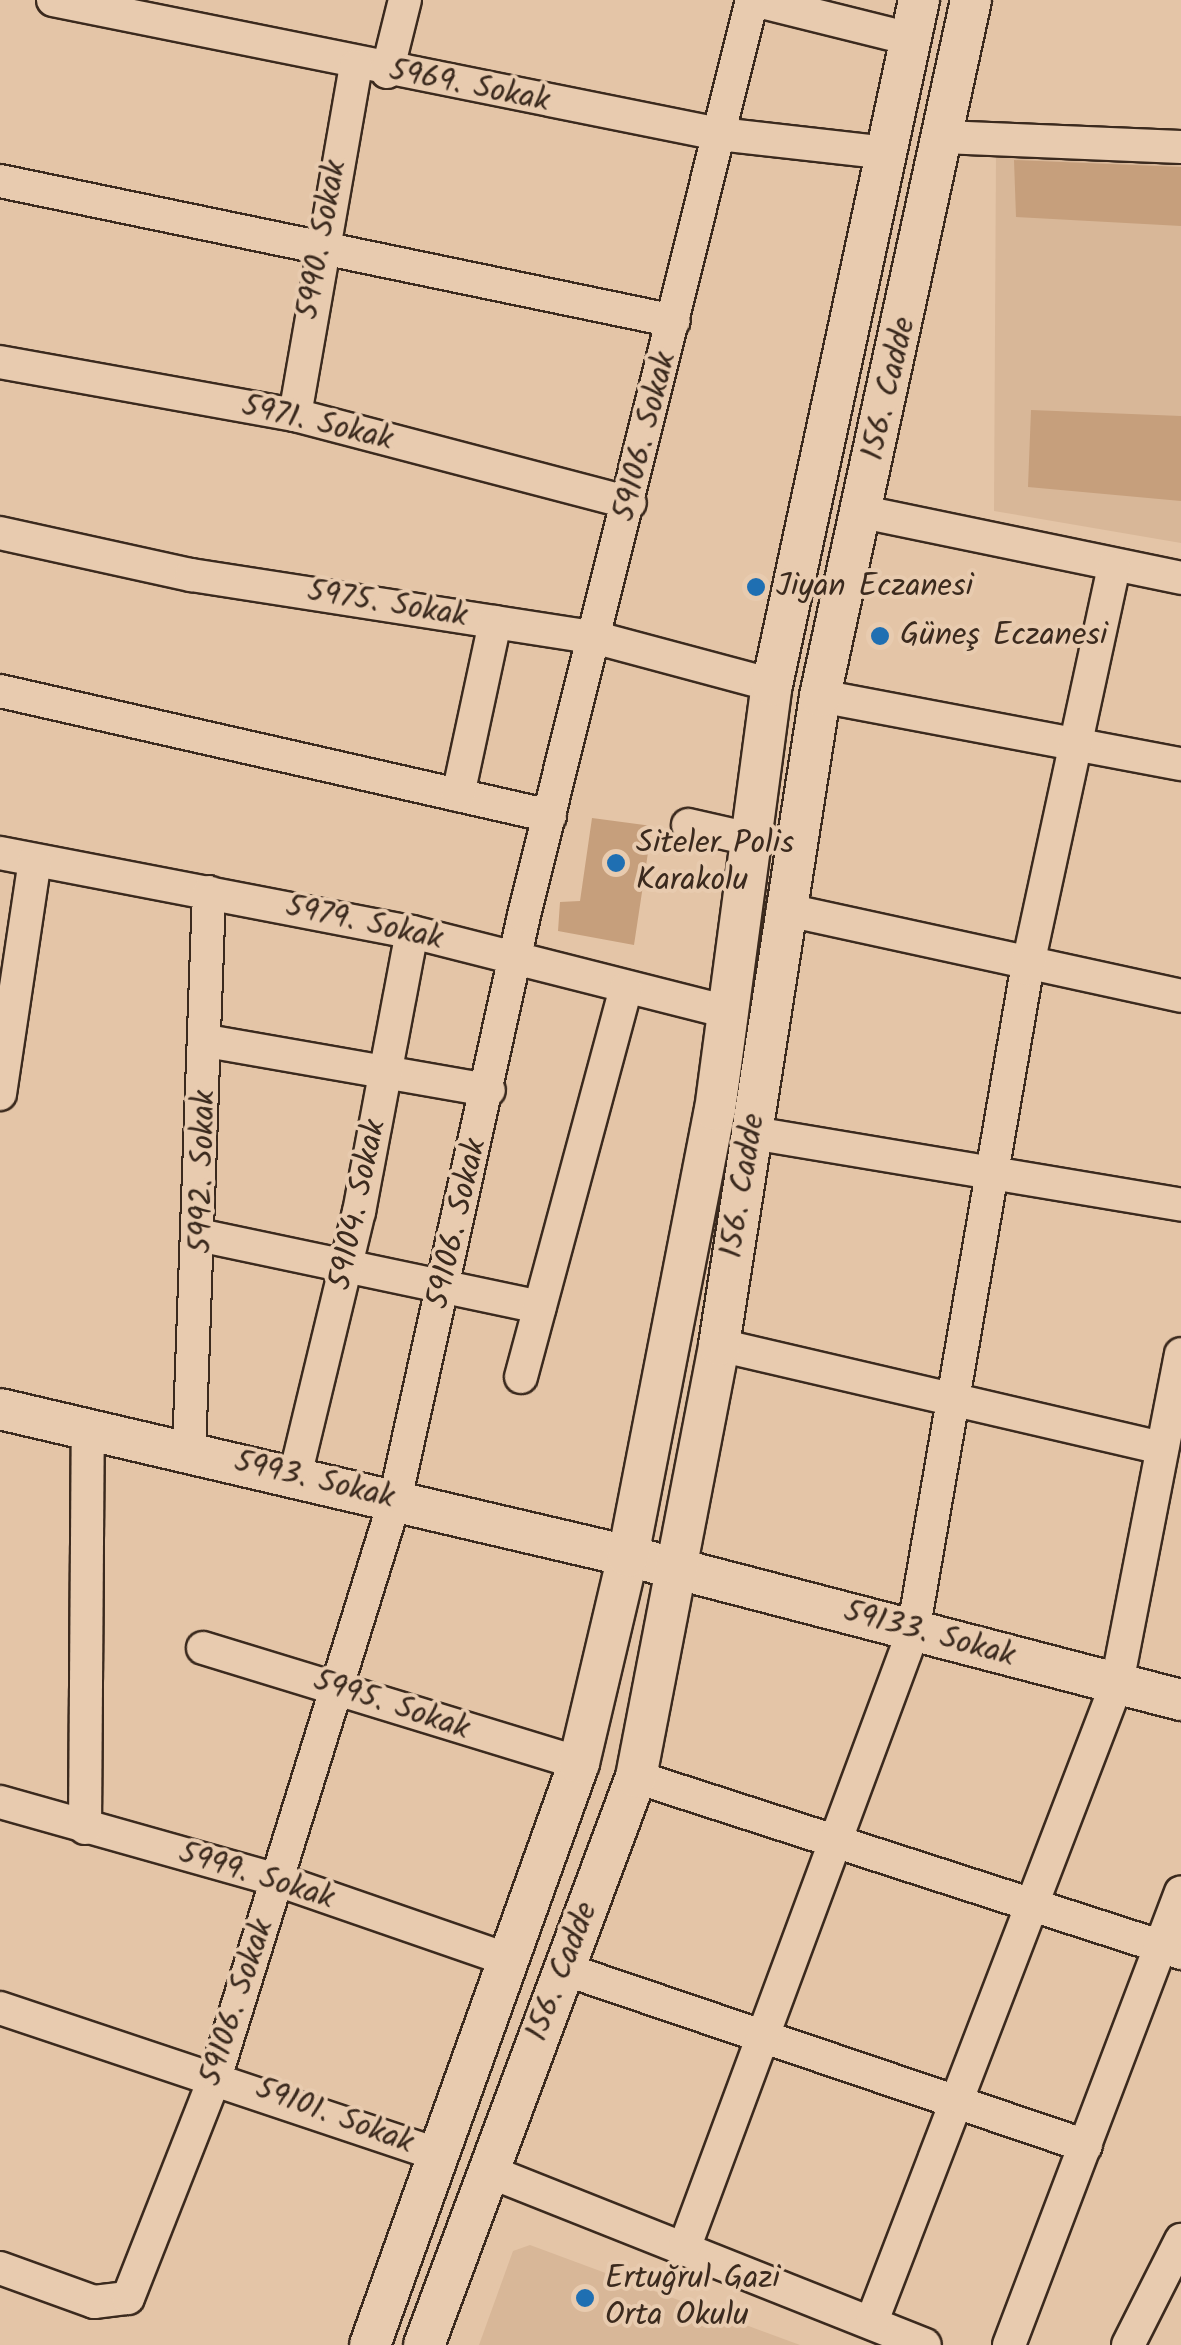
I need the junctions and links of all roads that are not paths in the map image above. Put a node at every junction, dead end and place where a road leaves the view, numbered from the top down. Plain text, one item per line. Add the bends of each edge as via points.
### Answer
1 (54, 0) edge
2 (405, 0) edge
3 (753, 0) edge
4 (970, 0) edge
5 (915, 19) edge
6 (372, 69) junction
7 (719, 134) junction
8 (943, 137) junction
9 (1180, 141) edge
10 (889, 153) junction
11 (0, 181) edge
12 (318, 244) junction
13 (674, 321) junction
14 (0, 362) edge
15 (295, 415) junction
16 (630, 502) junction
17 (863, 512) junction
18 (0, 533) edge
19 (1114, 566) junction
20 (1181, 578) edge
21 (495, 622) junction
22 (597, 638) junction
23 (772, 686) junction
24 (0, 690) edge
25 (820, 696) junction
26 (1070, 745) junction
27 (1181, 764) edge
28 (458, 795) junction
29 (550, 816) junction
30 (688, 825) dead end
31 (750, 839) junction
32 (0, 853) edge
33 (35, 861) junction
34 (210, 892) junction
35 (784, 909) junction
36 (412, 932) junction
37 (520, 958) junction
38 (1028, 969) junction
39 (626, 989) junction
40 (1181, 996) edge
41 (725, 1011) junction
42 (207, 1041) junction
43 (386, 1069) junction
44 (489, 1090) junction
45 (0, 1094) edge
46 (753, 1132) junction
47 (1000, 1171) junction
48 (1181, 1205) edge
49 (203, 1236) junction
50 (347, 1267) junction
51 (444, 1285) junction
52 (540, 1307) junction
53 (719, 1346) junction
54 (1181, 1354) edge
55 (521, 1377) dead end
56 (951, 1394) junction
57 (0, 1409) edge
58 (88, 1432) junction
59 (1162, 1448) junction
60 (190, 1452) junction
61 (295, 1476) junction
62 (395, 1500) junction
63 (628, 1556) junction
64 (677, 1568) junction
65 (914, 1632) junction
66 (204, 1648) dead end
67 (1117, 1683) junction
68 (330, 1686) junction
69 (1181, 1700) edge
70 (579, 1764) junction
71 (636, 1777) junction
72 (0, 1802) edge
73 (85, 1828) junction
74 (836, 1846) junction
75 (278, 1880) junction
76 (1181, 1893) edge
77 (1026, 1904) junction
78 (1171, 1950) edge
79 (509, 1960) junction
80 (564, 1969) junction
81 (0, 2008) edge
82 (763, 2036) junction
83 (216, 2075) junction
84 (959, 2098) junction
85 (1086, 2146) junction
86 (439, 2155) junction
87 (488, 2171) junction
88 (685, 2246) junction
89 (1179, 2250) edge
90 (0, 2268) edge
91 (872, 2322) junction
92 (370, 2345) edge
93 (424, 2345) edge
94 (926, 2345) edge
95 (1009, 2345) edge
96 (1128, 2345) edge

1 - 6 street, 5969. Sokak
2 - 6 street, 5990. Sokak
3 - 5 street
3 - 7 street, 59106. Sokak
4 - 8 street, 156. Cadde
5 - 10 street, 156. Cadde
6 - 7 street, 5969. Sokak
6 - 12 street, 5990. Sokak
7 - 10 street, 5969. Sokak
7 - 13 street, 59106. Sokak
8 - 9 street
8 - 17 street, 156. Cadde
10 - 23 street, 156. Cadde
11 - 12 street
12 - 13 street
12 - 15 street, 5990. Sokak
13 - 16 street, 59106. Sokak
14 - 15 street, 5971. Sokak
15 - 16 street, 5971. Sokak
16 - 22 street, 59106. Sokak
17 - 19 street
17 - 25 street, 156. Cadde
18 - 21 street, 5975. Sokak via 191,575
19 - 20 street
19 - 26 street
21 - 22 street, 5975. Sokak
21 - 28 street
22 - 23 street, 5975. Sokak
22 - 29 street, 59106. Sokak
23 - 31 street, 156. Cadde
24 - 28 street
25 - 26 street
25 - 35 street, 156. Cadde
26 - 27 street
26 - 38 street
28 - 29 street
29 - 37 street, 59106. Sokak
30 - 31 street
31 - 41 street, 156. Cadde
32 - 33 street, 5979. Sokak
33 - 34 street, 5979. Sokak
33 - 45 street
34 - 36 street, 5979. Sokak
34 - 42 street, 5992. Sokak
35 - 38 street
35 - 46 street, 156. Cadde
36 - 37 street, 5979. Sokak
36 - 43 street, 59104. Sokak
37 - 39 street, 5979. Sokak
37 - 44 street, 59106. Sokak
38 - 40 street
38 - 47 street
39 - 41 street, 5979. Sokak
39 - 52 street
41 - 63 street, 156. Cadde via 715,1110
42 - 43 street
42 - 49 street, 5992. Sokak
43 - 44 street
43 - 50 street, 59104. Sokak
44 - 51 street, 59106. Sokak
46 - 47 street
46 - 53 street, 156. Cadde
47 - 48 street
47 - 56 street
49 - 50 street
49 - 60 street, 5992. Sokak
50 - 51 street
50 - 61 street, 59104. Sokak
51 - 52 street
51 - 62 street, 59106. Sokak
52 - 55 street
53 - 56 street
53 - 64 street, 156. Cadde
54 - 59 street
56 - 59 street
56 - 65 street
57 - 58 street, 5993. Sokak
58 - 60 street, 5993. Sokak
58 - 73 street
59 - 67 street
60 - 61 street, 5993. Sokak
61 - 62 street, 5993. Sokak
62 - 63 street, 5993. Sokak
62 - 68 street, 59106. Sokak
63 - 64 street, 5993. Sokak
63 - 70 street, 156. Cadde
64 - 65 street, 59133. Sokak
64 - 71 street, 156. Cadde
65 - 67 street, 59133. Sokak
65 - 74 street
66 - 68 street, 5995. Sokak
67 - 69 street, 59133. Sokak
67 - 77 street
68 - 70 street, 5995. Sokak
68 - 75 street, 59106. Sokak
70 - 79 street, 156. Cadde
71 - 74 street
71 - 80 street, 156. Cadde
72 - 73 street, 5999. Sokak
73 - 75 street, 5999. Sokak
74 - 77 street
74 - 82 street
75 - 79 street, 5999. Sokak
75 - 83 street, 59106. Sokak
76 - 78 street
77 - 78 street
77 - 84 street
78 - 85 street
79 - 86 street, 156. Cadde
80 - 82 street
80 - 87 street, 156. Cadde
81 - 83 street, 59101. Sokak
82 - 84 street
82 - 88 street
83 - 86 street, 59101. Sokak
83 - 90 street, 59106. Sokak via 128,2298 94,2302
84 - 85 street
84 - 91 street
85 - 95 street
86 - 87 street
86 - 92 street, 156. Cadde
87 - 88 street
87 - 93 street, 156. Cadde
88 - 91 street
89 - 96 street
91 - 94 street

